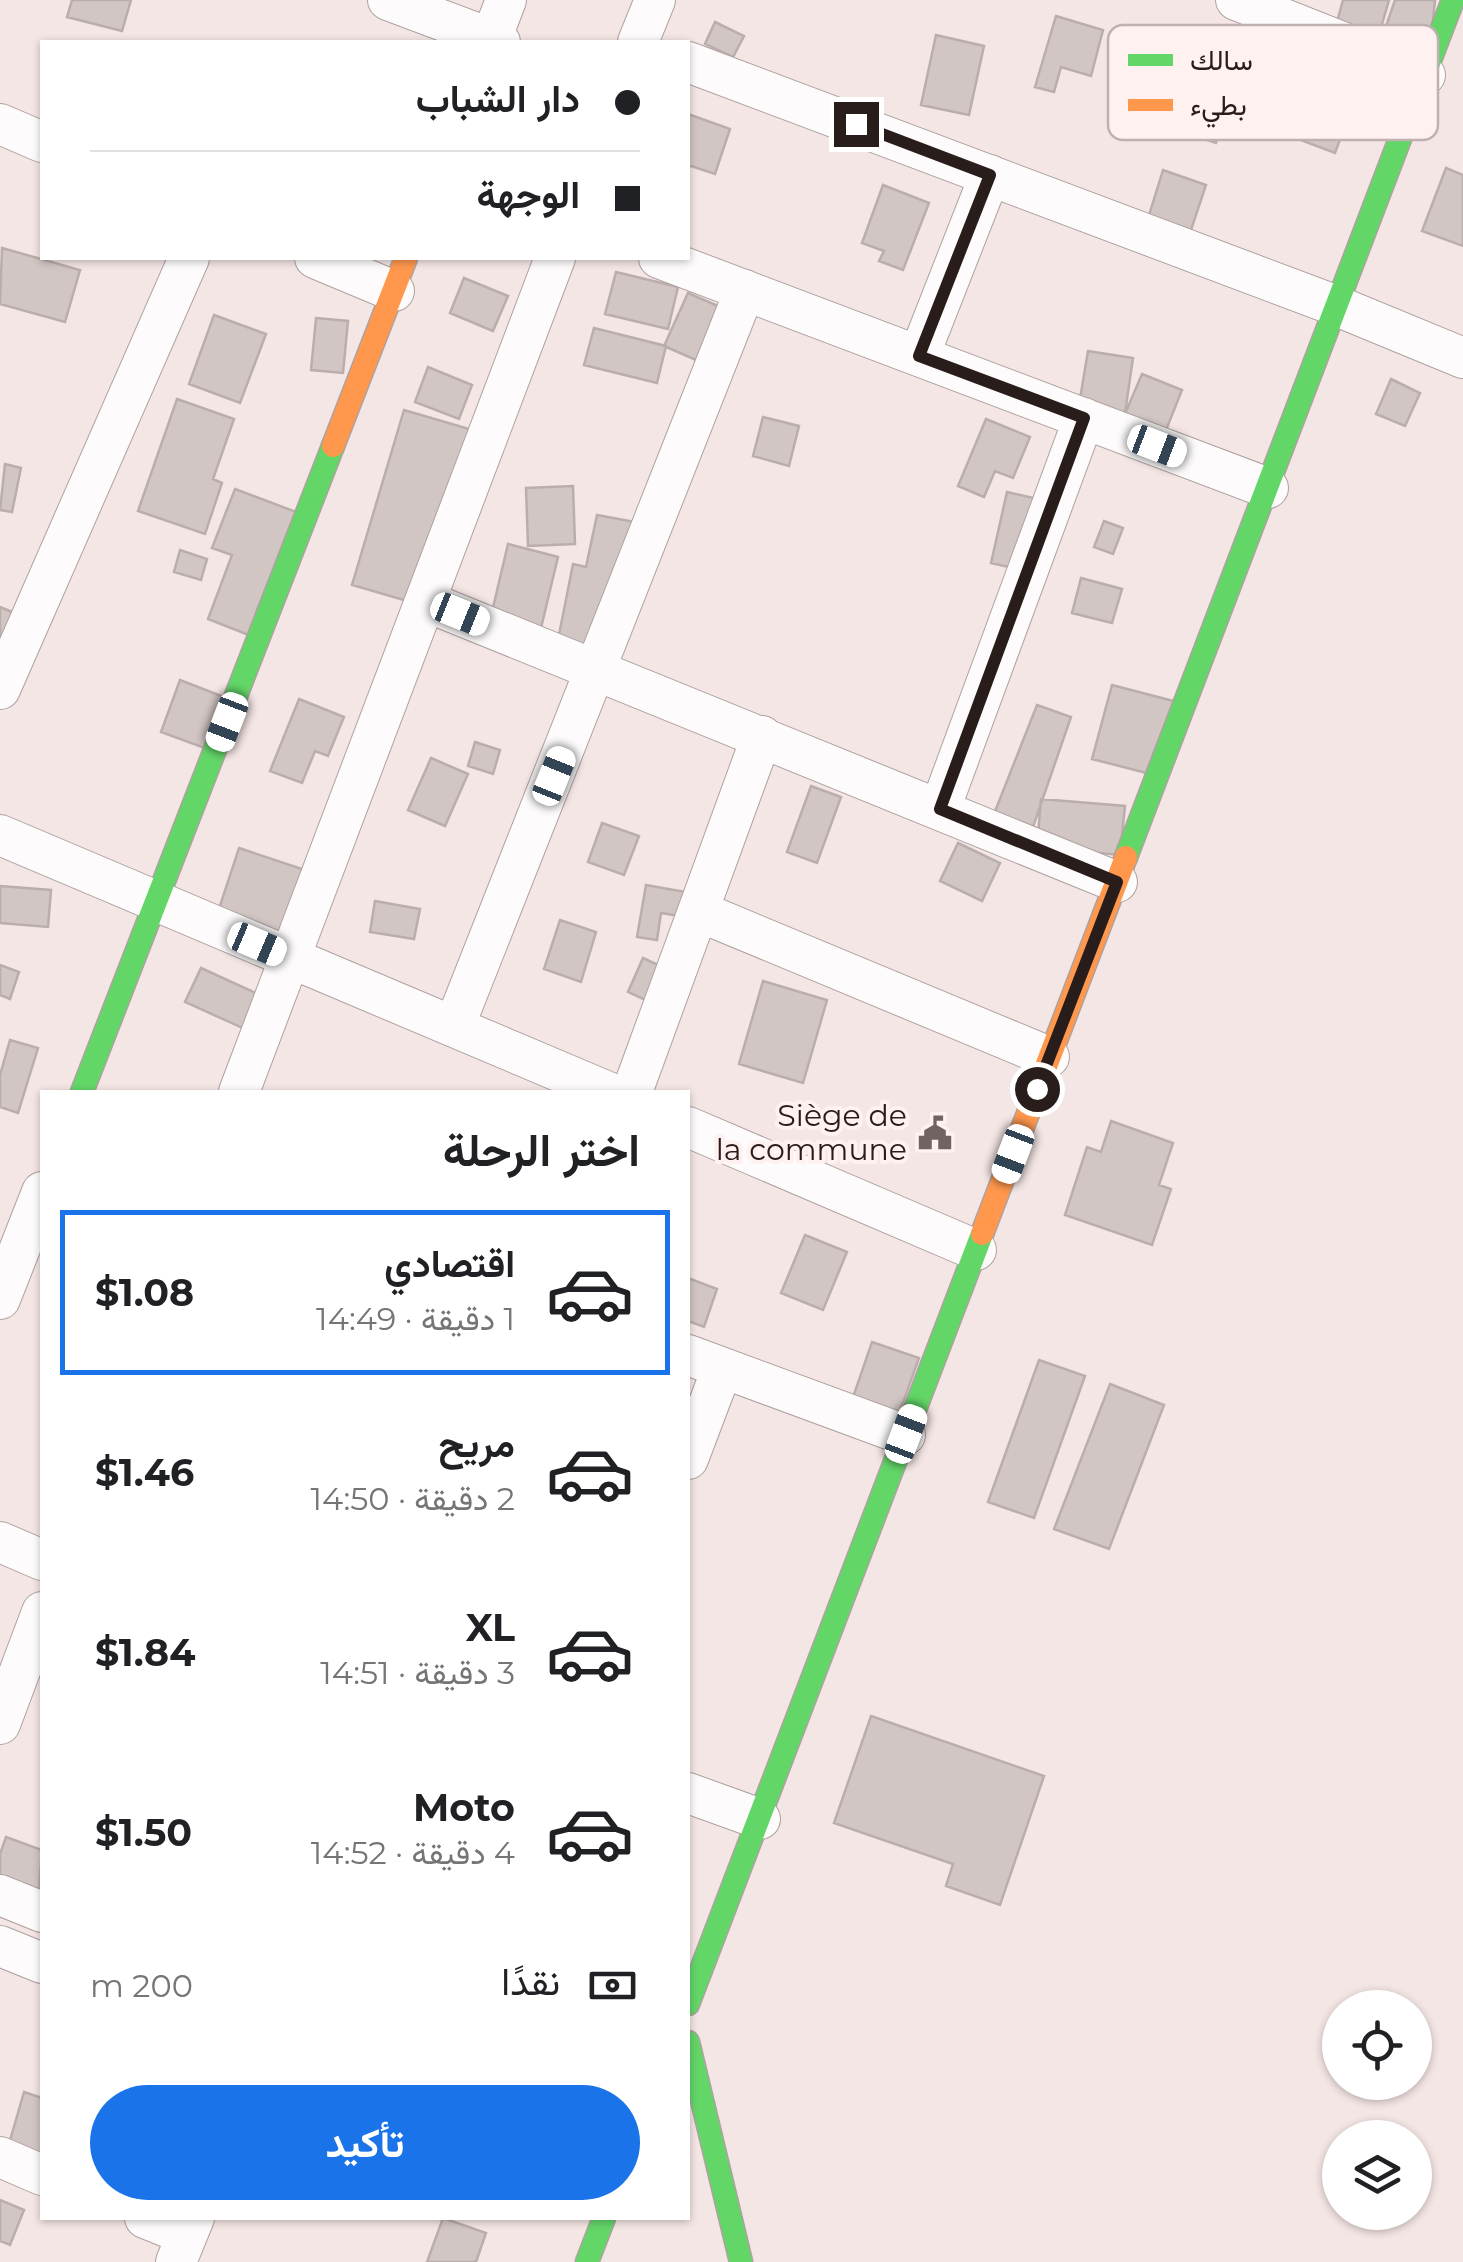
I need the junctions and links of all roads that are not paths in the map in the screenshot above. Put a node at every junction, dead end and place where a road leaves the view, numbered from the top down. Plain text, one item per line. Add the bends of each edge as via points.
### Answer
1 (388, 0) edge
2 (506, 0) edge
3 (655, 0) edge
4 (1236, 0) edge
5 (1453, 0) edge
6 (1299, 25) edge
7 (491, 40) edge
8 (494, 40) edge
9 (639, 40) edge
10 (1438, 40) edge
11 (690, 63) edge
12 (0, 124) edge
13 (1400, 140) edge
14 (40, 141) edge
15 (990, 175) junction
16 (188, 260) edge
17 (326, 260) edge
18 (555, 260) edge
19 (664, 260) edge
20 (400, 274) edge
21 (745, 290) junction
22 (1337, 306) junction
23 (919, 356) junction
24 (1463, 358) edge
25 (1084, 418) junction
26 (1268, 488) junction
27 (425, 600) junction
28 (596, 668) junction
29 (0, 689) edge
30 (762, 736) junction
31 (940, 809) junction
32 (0, 835) edge
33 (1117, 882) junction
34 (158, 902) junction
35 (698, 910) junction
36 (290, 958) junction
37 (454, 1027) junction
38 (1050, 1057) junction
39 (83, 1090) edge
40 (240, 1090) edge
41 (603, 1090) edge
42 (633, 1090) edge
43 (690, 1127) edge
44 (40, 1197) edge
45 (976, 1250) junction
46 (0, 1299) edge
47 (705, 1362) edge
48 (906, 1434) junction
49 (690, 1448) edge
50 (0, 1542) edge
51 (40, 1559) edge
52 (40, 1617) edge
53 (0, 1724) edge
54 (690, 1793) edge
55 (760, 1818) junction
56 (0, 1895) edge
57 (40, 1911) edge
58 (0, 1946) edge
59 (40, 1962) edge
60 (691, 1987) edge
61 (690, 2050) edge
62 (0, 2158) edge
63 (40, 2174) edge
64 (149, 2220) edge
65 (603, 2220) edge
66 (185, 2238) edge
67 (587, 2262) edge
68 (741, 2262) edge

1 - 7 street
2 - 8 street
3 - 9 street
4 - 6 street
5 - 10 street
11 - 15 street
12 - 14 street
13 - 22 street
15 - 22 street
15 - 23 street
16 - 29 street
17 - 20 street
18 - 27 street
19 - 21 street
20 - 34 street
21 - 23 street
21 - 28 street
22 - 24 street
22 - 26 street
23 - 25 street
25 - 26 street
25 - 31 street
26 - 33 street
27 - 28 street
27 - 36 street
28 - 30 street
28 - 37 street
30 - 31 street
30 - 35 street
31 - 33 street
32 - 34 street
33 - 38 street
34 - 36 street
34 - 39 street
35 - 38 street
35 - 42 street
36 - 37 street
36 - 40 street
37 - 41 street
38 - 45 street
43 - 45 street
44 - 46 street
45 - 48 street
47 - 48 street
47 - 49 street
48 - 55 street
50 - 51 street
52 - 53 street
54 - 55 street
55 - 60 street
56 - 57 street
58 - 59 street
61 - 68 street
62 - 63 street
64 - 66 street
65 - 67 street

